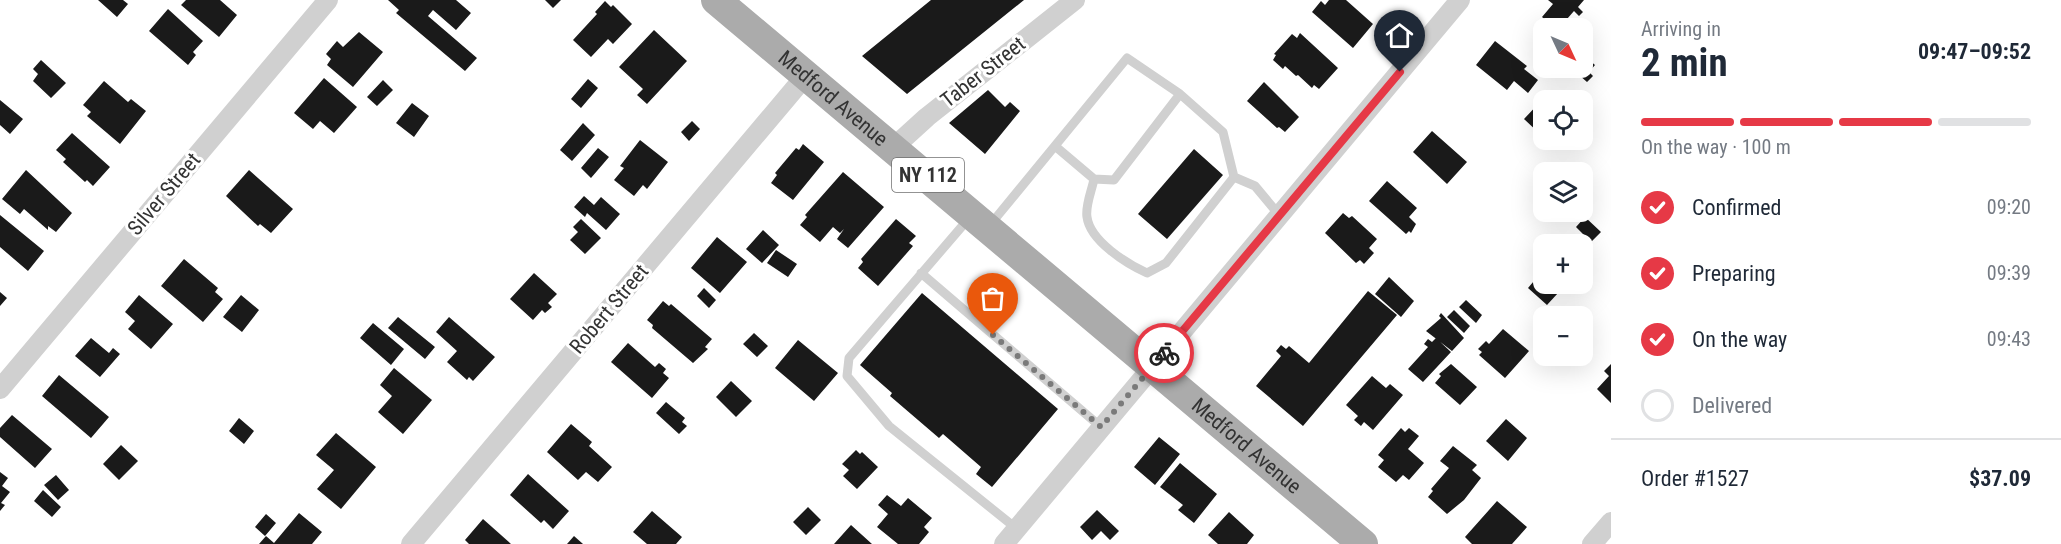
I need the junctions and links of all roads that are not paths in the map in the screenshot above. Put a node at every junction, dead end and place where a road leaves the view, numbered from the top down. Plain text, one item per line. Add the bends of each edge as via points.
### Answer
1 (328, 0) edge
2 (717, 0) edge
3 (1075, 0) edge
4 (1460, 0) edge
5 (807, 75) junction
6 (1180, 94) junction
7 (1054, 146) junction
8 (894, 147) junction
9 (1234, 177) junction
10 (1094, 179) junction
11 (1280, 216) junction
12 (981, 220) junction
13 (921, 273) junction
14 (1153, 366) junction
15 (0, 389) edge
16 (1101, 427) junction
17 (1611, 522) edge
18 (1017, 528) junction
19 (411, 544) edge
20 (1004, 544) edge
21 (1363, 544) edge
22 (1592, 544) edge

1 - 15 street, Silver Street
2 - 5 main road, Medford Avenue / NY 112
3 - 8 street, Taber Street
4 - 11 street
5 - 8 main road, Medford Avenue / NY 112
5 - 19 street, Robert Street
6 - 7 lane via 1127,58
6 - 9 lane via 1223,132
6 - 10 lane via 1114,180
7 - 10 lane
7 - 12 lane
8 - 12 main road, Medford Avenue / NY 112
9 - 10 lane via 1166,263 1147,273 1123,262 1096,235 1087,217
9 - 11 lane via 1255,186
11 - 14 street
12 - 13 lane
12 - 14 main road, Medford Avenue / NY 112
13 - 16 lane
13 - 18 lane via 849,358 847,376 889,426
14 - 16 street
14 - 21 main road, Medford Avenue / NY 112
16 - 18 street
17 - 22 street
18 - 20 street

